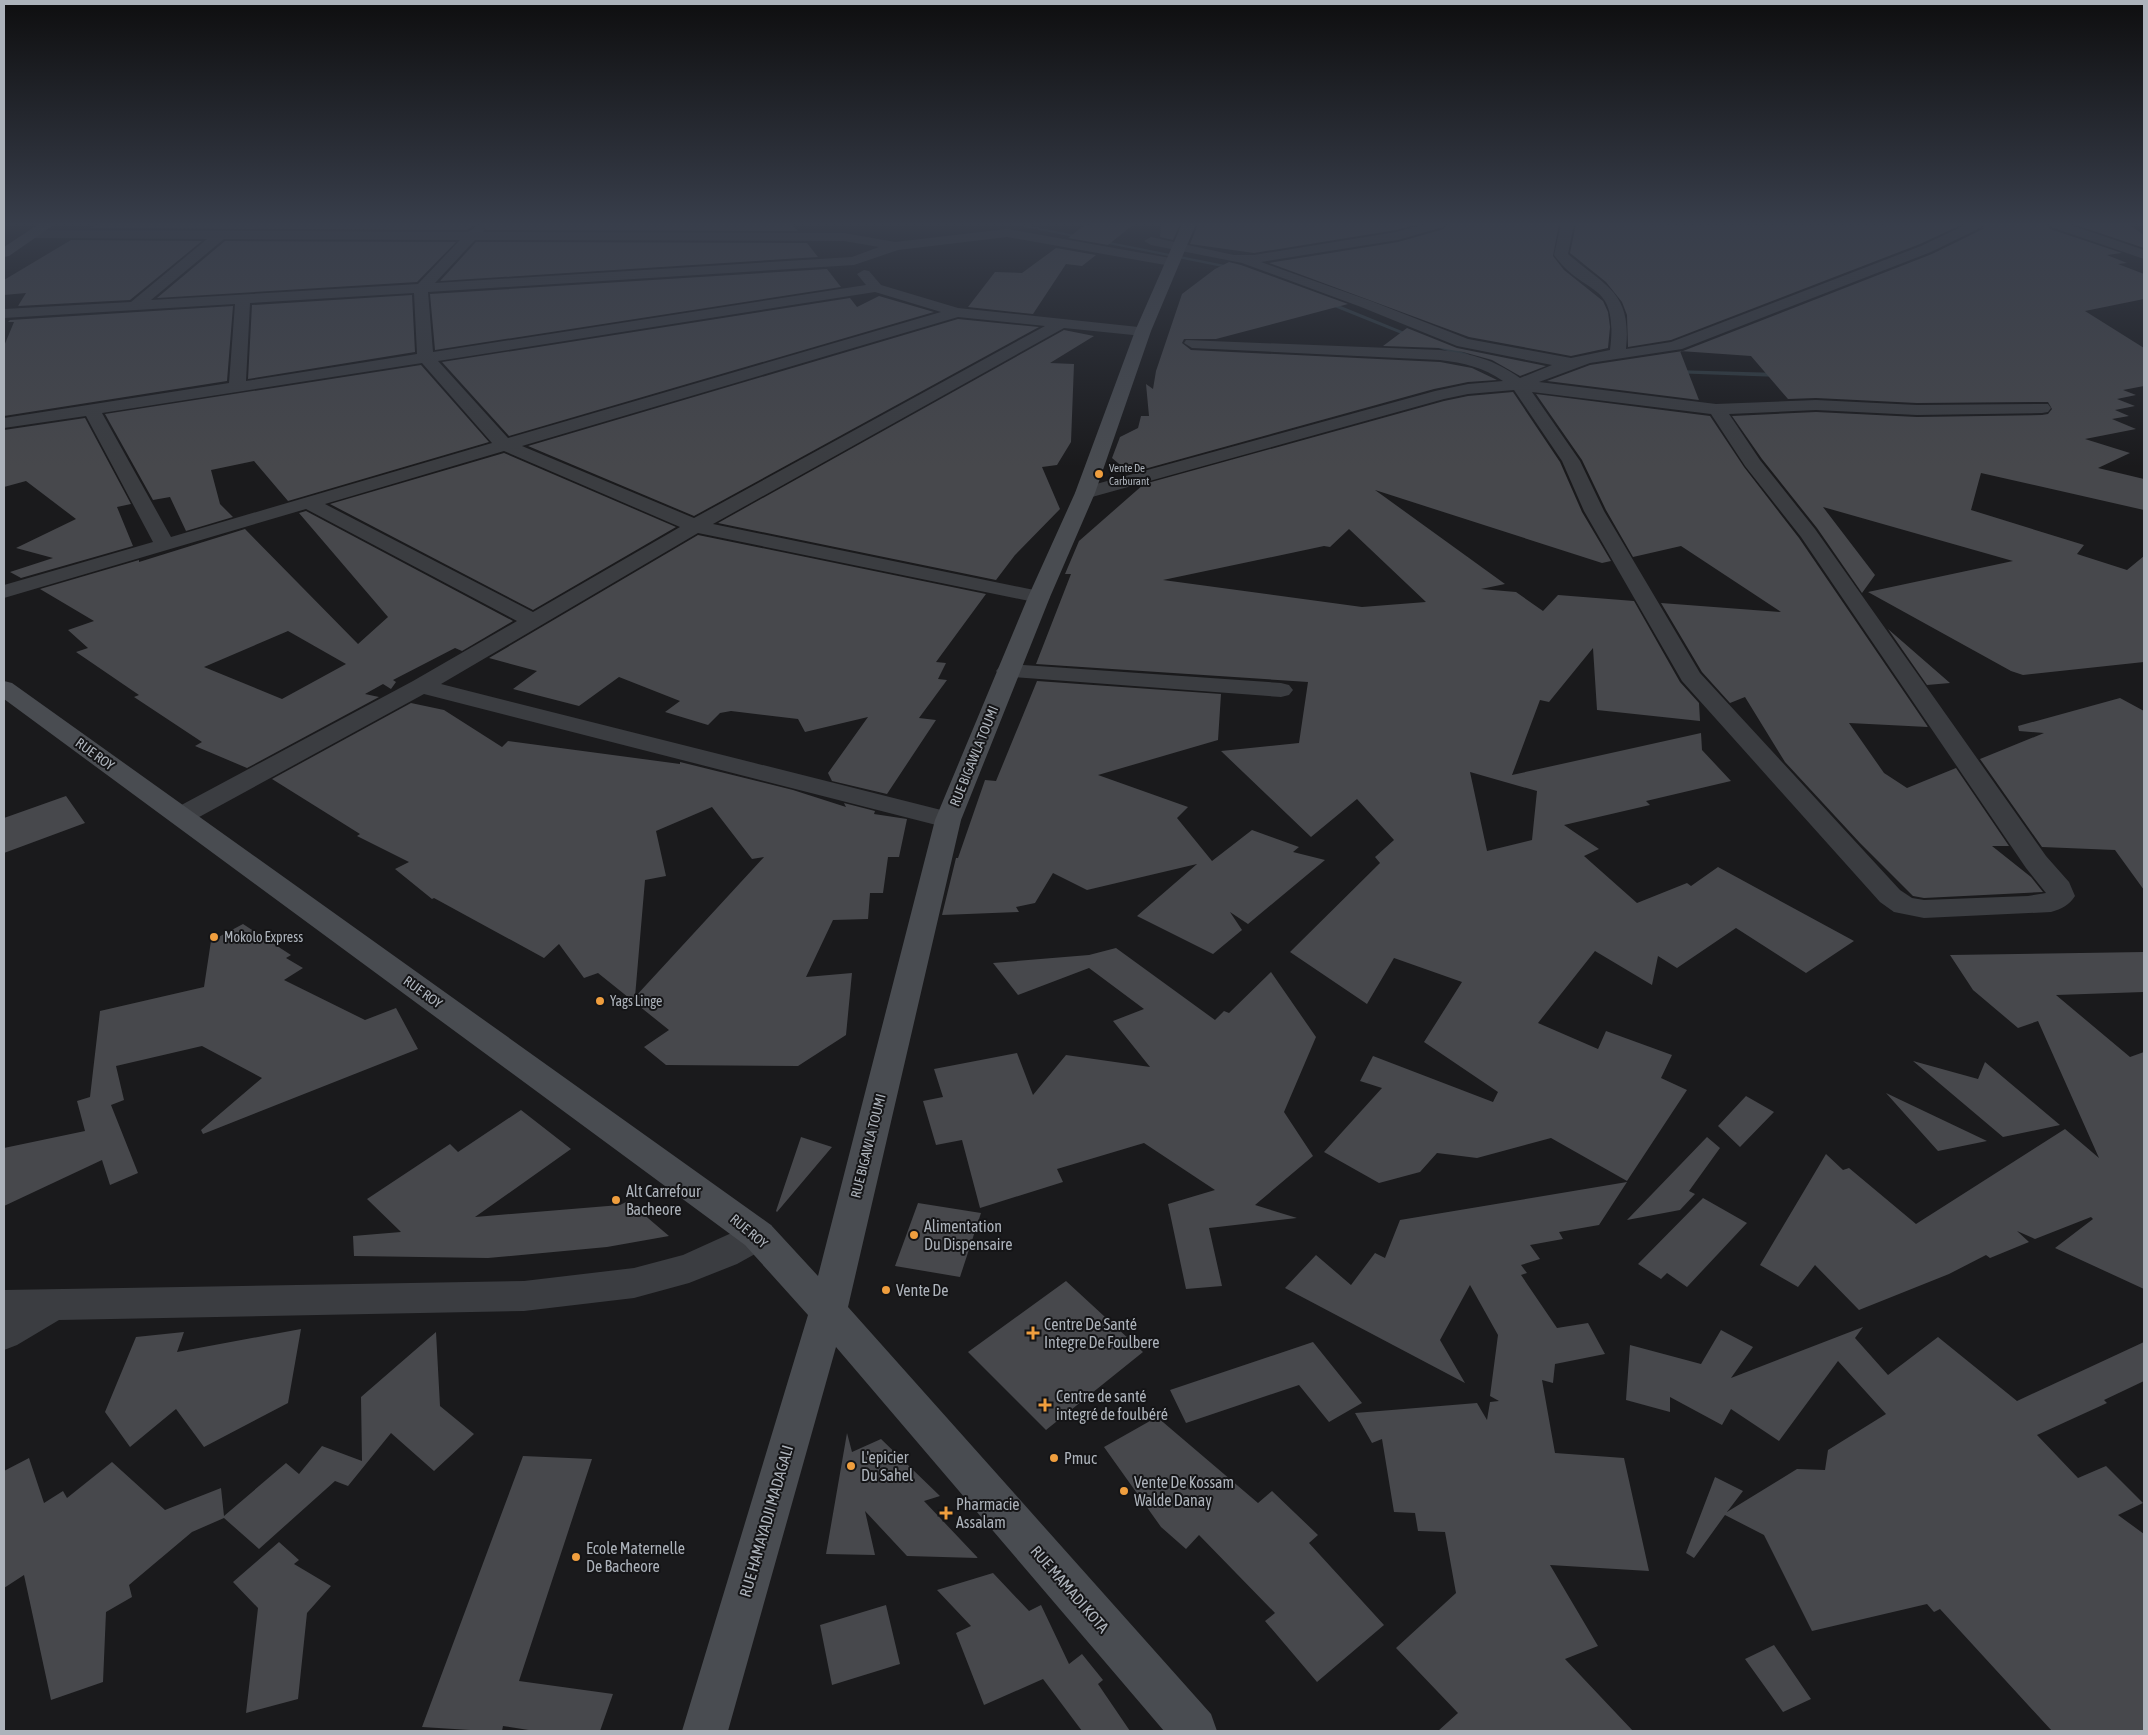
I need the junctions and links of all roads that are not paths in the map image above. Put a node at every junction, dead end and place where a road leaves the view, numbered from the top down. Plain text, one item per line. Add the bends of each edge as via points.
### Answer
1 (152, 305) edge
2 (243, 305) edge
3 (422, 305) edge
4 (763, 305) edge
5 (933, 305) edge
6 (1154, 305) edge
7 (1368, 305) edge
8 (1616, 305) edge
9 (1782, 305) edge
10 (136, 306) joint
11 (957, 312) junction
12 (4, 314) edge
13 (1061, 323) junction
14 (1143, 331) junction
15 (1192, 343) dead end
16 (1617, 355) junction
17 (425, 356) junction
18 (1570, 363) junction
19 (1519, 385) junction
20 (237, 386) junction
21 (2042, 408) dead end
22 (91, 409) junction
23 (1716, 409) junction
24 (4, 423) edge
25 (503, 444) junction
26 (1085, 493) junction
27 (307, 502) junction
28 (695, 526) junction
29 (165, 545) junction
30 (4, 592) edge
31 (1039, 597) junction
32 (534, 621) junction
33 (1008, 671) junction
34 (421, 686) junction
35 (4, 688) edge
36 (1282, 690) dead end
37 (181, 816) junction
38 (948, 820) junction
39 (758, 1235) junction
40 (52, 1305) junction
41 (4, 1306) edge
42 (828, 1311) junction
43 (4, 1334) edge
44 (705, 1731) edge
45 (1194, 1731) edge

1 - 10 street
2 - 20 street
3 - 17 street
4 - 17 street
5 - 11 street
6 - 14 street, RUE BIGAWLA TOUMI
7 - 18 street via 1463,343
8 - 16 street via 1622,330
9 - 16 street via 1676,346
10 - 12 street
11 - 13 street
11 - 25 street
13 - 14 street
13 - 28 street
14 - 26 street, RUE BIGAWLA TOUMI
15 - 19 street via 1440,355 1471,359 1494,367
16 - 18 street
17 - 20 street
17 - 25 street
18 - 19 street
19 - 23 street
19 - 23 street via 1571,461 1594,511 1690,676 1890,896 1904,906 1924,909 2028,905 2051,902 2061,896 2059,888 2036,862 1808,533 1752,462
19 - 26 street via 1468,389 1441,395
20 - 22 street
21 - 23 street via 1917,410 1816,406
22 - 24 street
22 - 29 street
25 - 27 street
25 - 28 street
26 - 31 street, RUE BIGAWLA TOUMI
27 - 29 street
27 - 32 street
28 - 31 street
28 - 32 street
29 - 30 street
31 - 33 street, RUE BIGAWLA TOUMI
32 - 34 street
33 - 36 street
33 - 38 street, RUE BIGAWLA TOUMI
34 - 37 street
34 - 38 street
35 - 37 street, RUE ROY
37 - 39 street, RUE ROY
38 - 42 street, RUE BIGAWLA TOUMI
39 - 40 street via 689,1268 634,1283 524,1296
39 - 42 street, RUE ROY
40 - 41 street
40 - 43 street
42 - 44 street, RUE HAMAYADJI MADAGALI
42 - 45 street, RUE MAMADI KOTA

